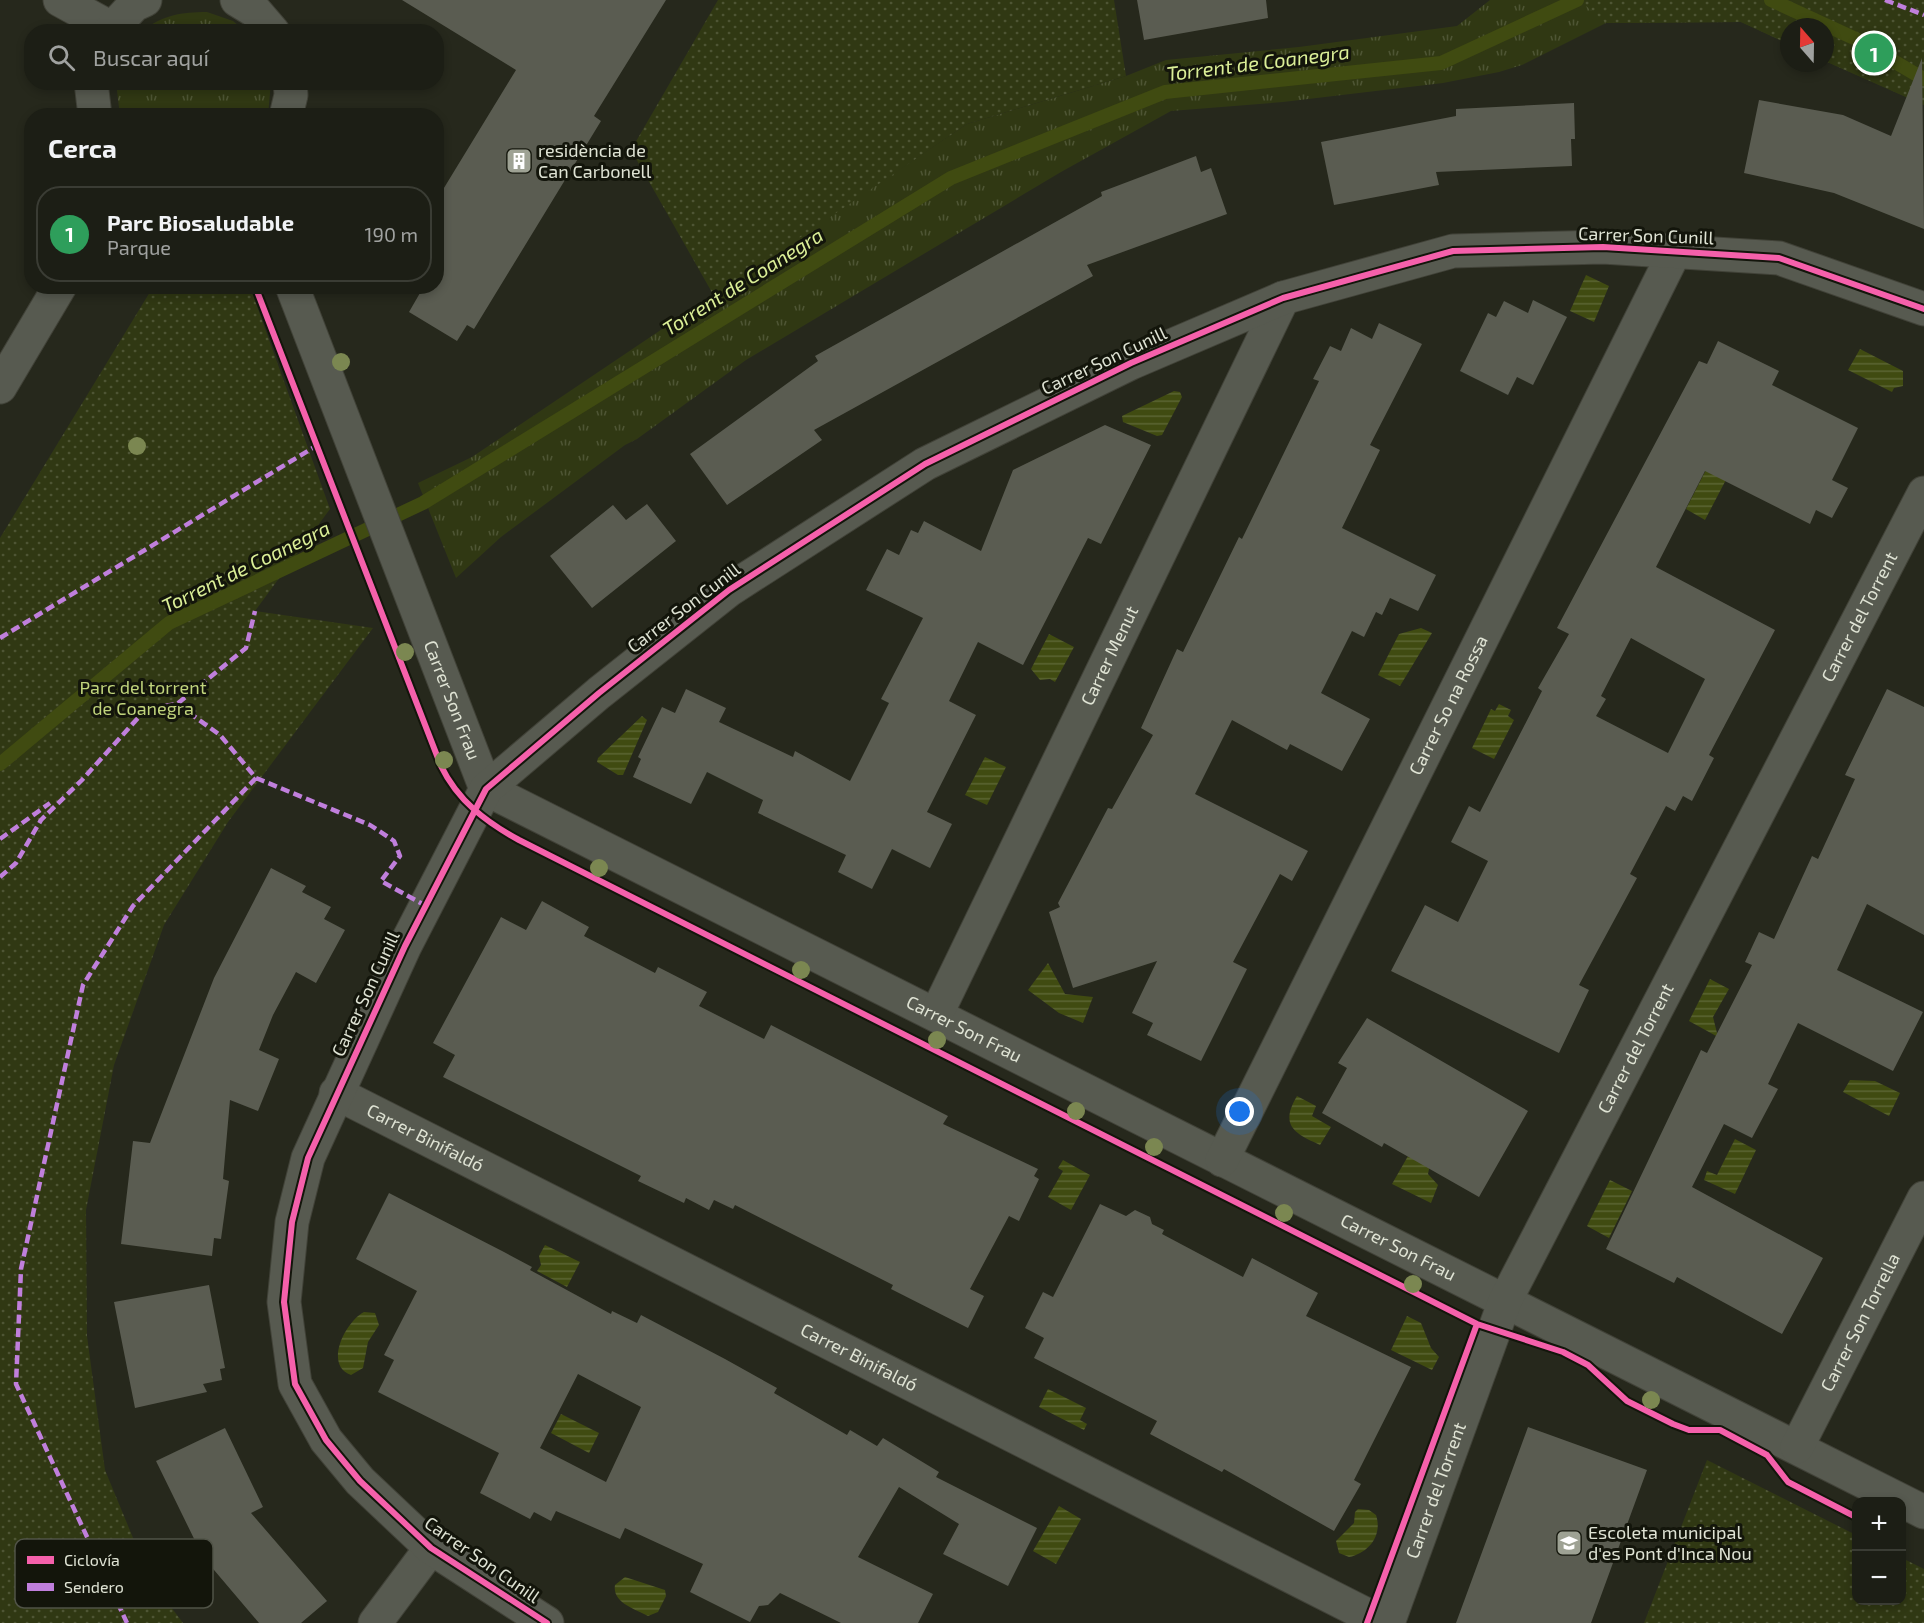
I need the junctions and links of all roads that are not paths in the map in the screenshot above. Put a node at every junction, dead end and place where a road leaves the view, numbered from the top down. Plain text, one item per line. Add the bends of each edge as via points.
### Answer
1 (60, 0) edge
2 (145, 0) edge
3 (100, 24) edge
4 (116, 24) edge
5 (93, 90) edge
6 (291, 90) edge
7 (94, 108) edge
8 (288, 108) edge
9 (1675, 251) junction
10 (55, 294) edge
11 (295, 294) edge
12 (1283, 298) junction
13 (1924, 309) edge
14 (0, 387) edge
15 (1924, 492) edge
16 (486, 789) junction
17 (936, 1016) junction
18 (336, 1093) junction
19 (1222, 1160) junction
20 (1924, 1198) edge
21 (1506, 1301) junction
22 (1797, 1447) junction
23 (1924, 1512) edge
24 (431, 1548) junction
25 (375, 1623) edge
26 (547, 1623) edge
27 (1385, 1623) edge

1 - 3 street
2 - 4 street via 134,5
5 - 7 street
6 - 8 street
9 - 12 street, Carrer Son Cunill via 1603,247 1453,251
9 - 13 street, Carrer Son Cunill via 1779,258
9 - 19 street, Carrer So na Rossa
10 - 14 street
11 - 16 street, Carrer Son Frau
12 - 16 street, Carrer Son Cunill via 1131,363 925,464 729,590
12 - 17 street, Carrer Menut
15 - 21 street, Carrer del Torrent
16 - 17 street, Carrer Son Frau
16 - 18 street, Carrer Son Cunill via 405,946
17 - 19 street, Carrer Son Frau
18 - 24 street, Carrer Son Cunill via 308,1158 292,1222 284,1302 295,1384 326,1440 360,1481
18 - 27 street, Carrer Binifaldó
19 - 21 street, Carrer Son Frau
20 - 22 street, Carrer Son Torrella
21 - 22 street, Carrer Son Frau
21 - 27 street, Carrer del Torrent
22 - 23 street, Carrer Son Frau
24 - 25 street
24 - 26 street, Carrer Son Cunill

